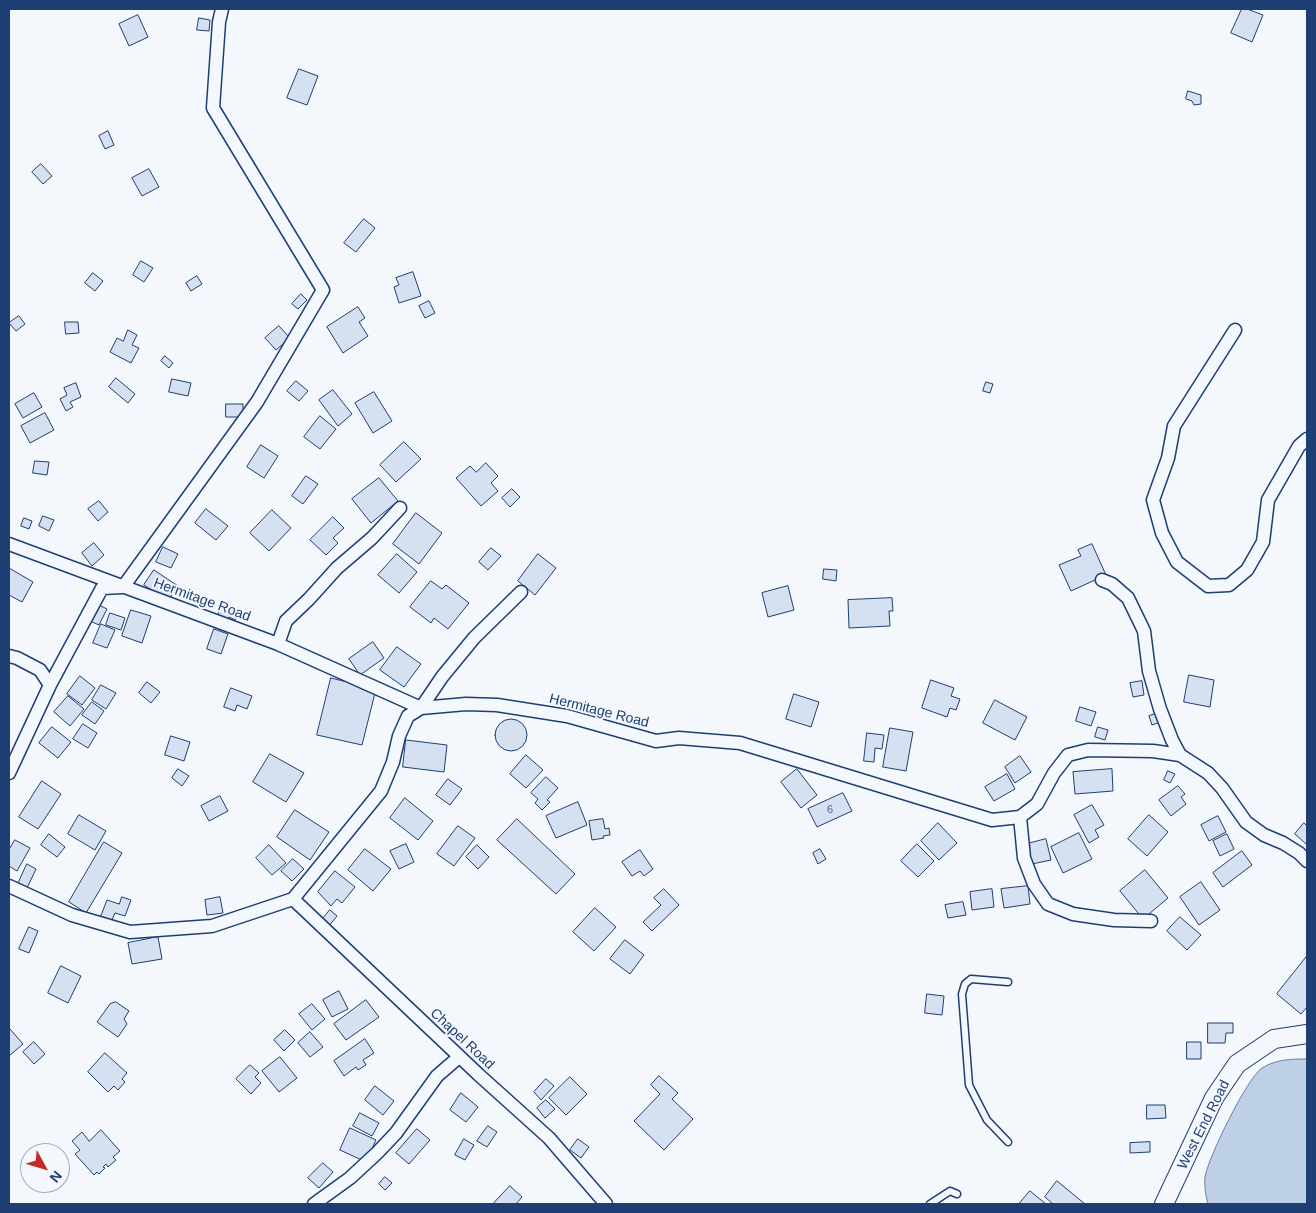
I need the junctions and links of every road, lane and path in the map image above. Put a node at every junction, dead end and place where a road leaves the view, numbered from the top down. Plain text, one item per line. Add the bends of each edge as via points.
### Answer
1 (222, 9) edge
2 (1235, 330) dead end
3 (1307, 439) edge
4 (400, 508) dead end
5 (9, 544) edge
6 (1102, 580) dead end
7 (123, 587) junction
8 (521, 592) dead end
9 (278, 644) junction
10 (9, 656) edge
11 (50, 685) junction
12 (421, 708) junction
13 (1180, 755) junction
14 (9, 773) edge
15 (1020, 817) junction
16 (1307, 861) edge
17 (9, 886) edge
18 (293, 899) junction
19 (1152, 921) dead end
20 (1008, 982) dead end
21 (1307, 1034) edge
22 (459, 1057) junction
23 (1008, 1142) dead end
24 (957, 1194) dead end
25 (314, 1204) edge
26 (606, 1204) edge
27 (930, 1204) edge
28 (1164, 1204) edge

1 - 7 street via 213,108 323,290 257,402
2 - 3 street via 1174,426 1168,458 1153,500 1162,533 1177,562 1208,586 1229,585 1247,570 1263,542 1268,500 1299,446
4 - 9 street via 286,621
5 - 7 street, Hermitage Road
6 - 13 street via 1128,598 1144,631 1149,671 1160,710
7 - 9 street, Hermitage Road
7 - 11 street via 102,588
8 - 12 street via 474,638
9 - 12 street, Hermitage Road
10 - 11 street via 40,670
11 - 14 street
12 - 15 street, Hermitage Road via 497,705 567,716 656,741 679,738 740,744 992,820
12 - 18 street via 408,716 381,791
13 - 15 street via 1154,751 1088,750 1068,755 1037,804
13 - 16 street via 1208,773 1246,822
15 - 19 street via 1024,858 1034,884 1048,904 1072,914
17 - 18 street via 72,916 130,932 212,926
18 - 22 street, Chapel Road
20 - 23 lane via 971,979 965,984 962,994 969,1085 987,1120
21 - 28 main road, West End Road via 1274,1039 1237,1064 1214,1098
22 - 25 street via 437,1076 377,1154
22 - 26 street, Chapel Road via 549,1138
24 - 27 lane via 950,1191

